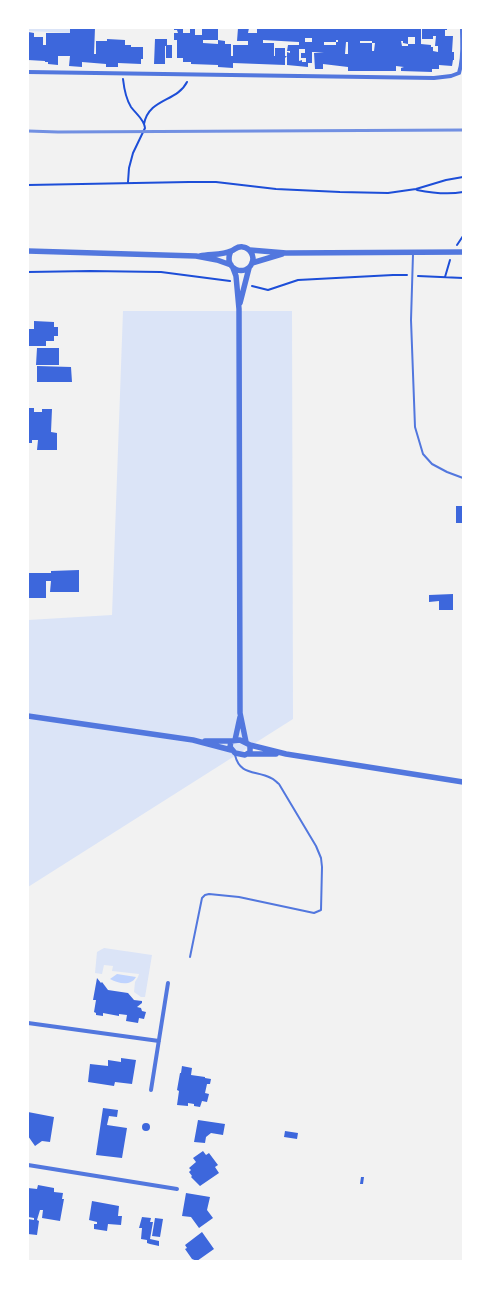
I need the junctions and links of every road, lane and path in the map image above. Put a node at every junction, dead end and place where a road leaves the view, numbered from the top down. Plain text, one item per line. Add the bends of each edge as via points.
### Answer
1 (462, 28) edge
2 (28, 72) edge
3 (122, 74) junction
4 (190, 75) junction
5 (144, 124) junction
6 (463, 177) edge
7 (128, 182) junction
8 (28, 185) edge
9 (416, 190) junction
10 (463, 192) edge
11 (250, 250) junction
12 (28, 251) edge
13 (231, 251) junction
14 (413, 252) junction
15 (452, 252) junction
16 (463, 252) edge
17 (286, 253) junction
18 (196, 256) junction
19 (250, 266) junction
20 (232, 267) junction
21 (445, 277) dead end
22 (239, 309) junction
23 (463, 478) edge
24 (240, 712) junction
25 (28, 716) edge
26 (193, 740) junction
27 (233, 741) junction
28 (248, 744) junction
29 (233, 751) junction
30 (247, 754) junction
31 (286, 754) junction
32 (463, 782) edge
33 (190, 957) dead end
34 (168, 983) dead end
35 (28, 1023) edge
36 (159, 1041) junction
37 (151, 1090) dead end
38 (28, 1165) edge
39 (178, 1189) dead end

1 - 4 street via 462,65 459,73 451,76 434,78
2 - 3 street
3 - 4 street
3 - 5 path via 130,105
4 - 5 path via 184,88 156,104
5 - 7 path via 144,132 133,153
6 - 9 path
7 - 8 path
7 - 9 path via 216,182 276,189 340,192 388,193
9 - 10 path via 453,194
11 - 13 street via 244,246
11 - 17 street
11 - 19 street via 253,256
12 - 18 street
13 - 18 street
13 - 20 street via 229,260
14 - 15 street
14 - 17 street
14 - 23 lane via 411,320 415,428 423,454 432,464
15 - 16 street
15 - 21 path
17 - 19 street
18 - 20 street via 217,260
19 - 20 street via 244,270
19 - 22 street
20 - 22 street via 237,283
22 - 24 street
24 - 27 street
24 - 28 street
25 - 26 street
26 - 27 street
26 - 29 street
27 - 28 street via 240,740
27 - 29 street via 230,745
28 - 30 street via 250,752
28 - 31 street
29 - 30 street via 239,755
29 - 33 lane via 240,767 271,778 279,784 316,846 322,867 321,910 314,912 239,898 205,895 202,898
30 - 31 street
31 - 32 street
34 - 36 street
35 - 36 street
36 - 37 street
38 - 39 street

